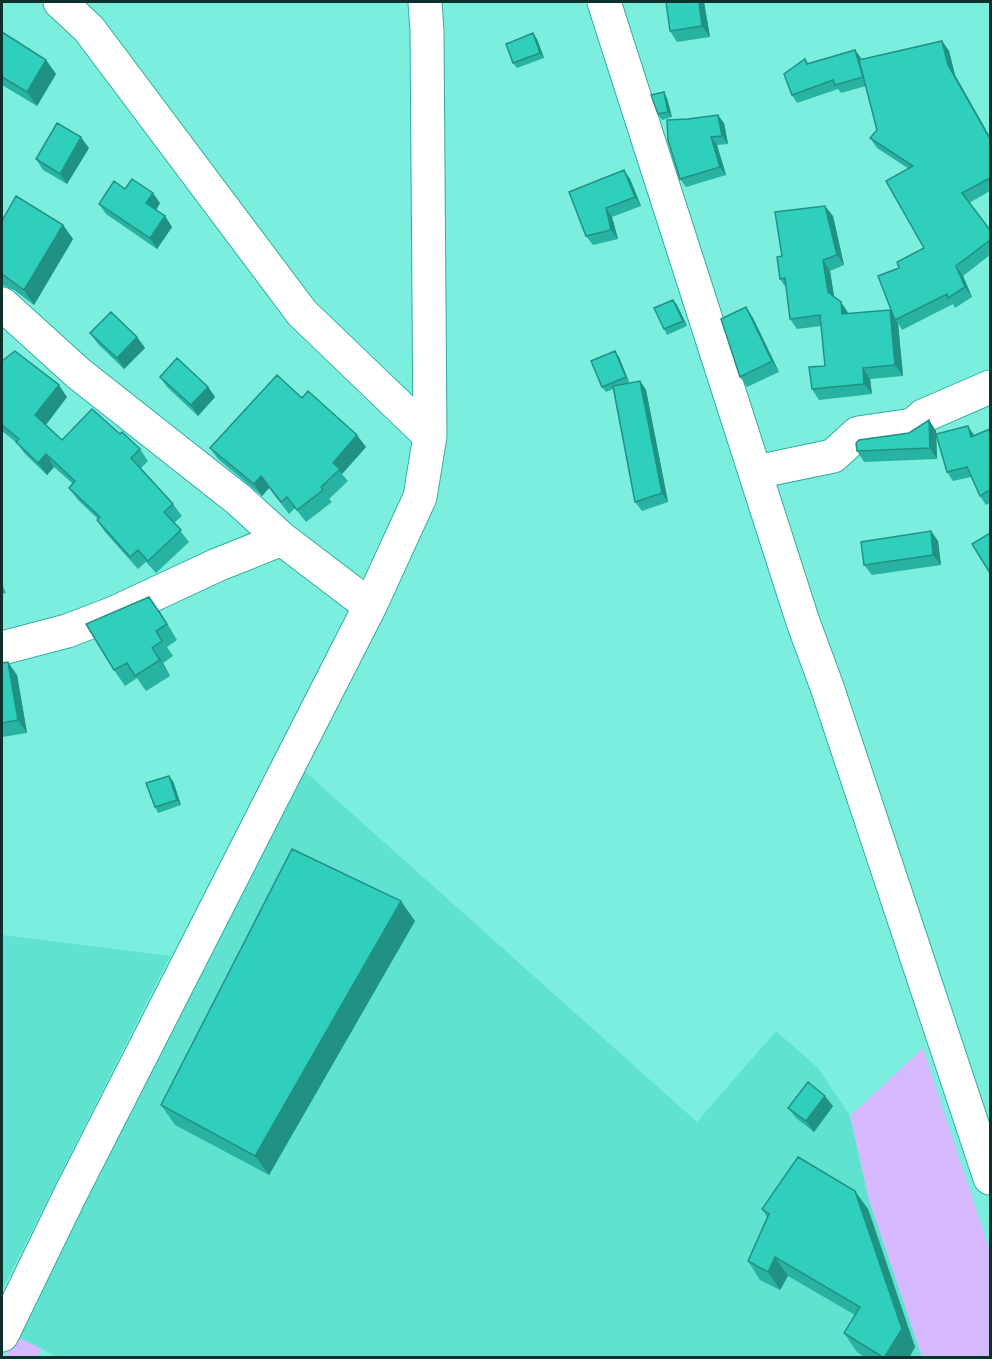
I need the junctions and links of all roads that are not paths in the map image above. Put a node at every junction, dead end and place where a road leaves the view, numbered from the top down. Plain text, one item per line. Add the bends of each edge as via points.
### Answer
1 (60, 2) edge
2 (425, 2) edge
3 (604, 2) edge
4 (2, 304) edge
5 (990, 387) edge
6 (430, 436) junction
7 (756, 472) junction
8 (282, 539) junction
9 (370, 606) junction
10 (2, 648) edge
11 (990, 1178) edge
12 (2, 1335) edge

1 - 6 street via 88,29 302,314
2 - 6 street
3 - 7 street
4 - 8 street via 78,373
5 - 7 street via 923,416 913,425 858,433 833,456
6 - 9 street via 420,496
7 - 11 street
8 - 9 street
8 - 10 street via 77,627
9 - 12 street

